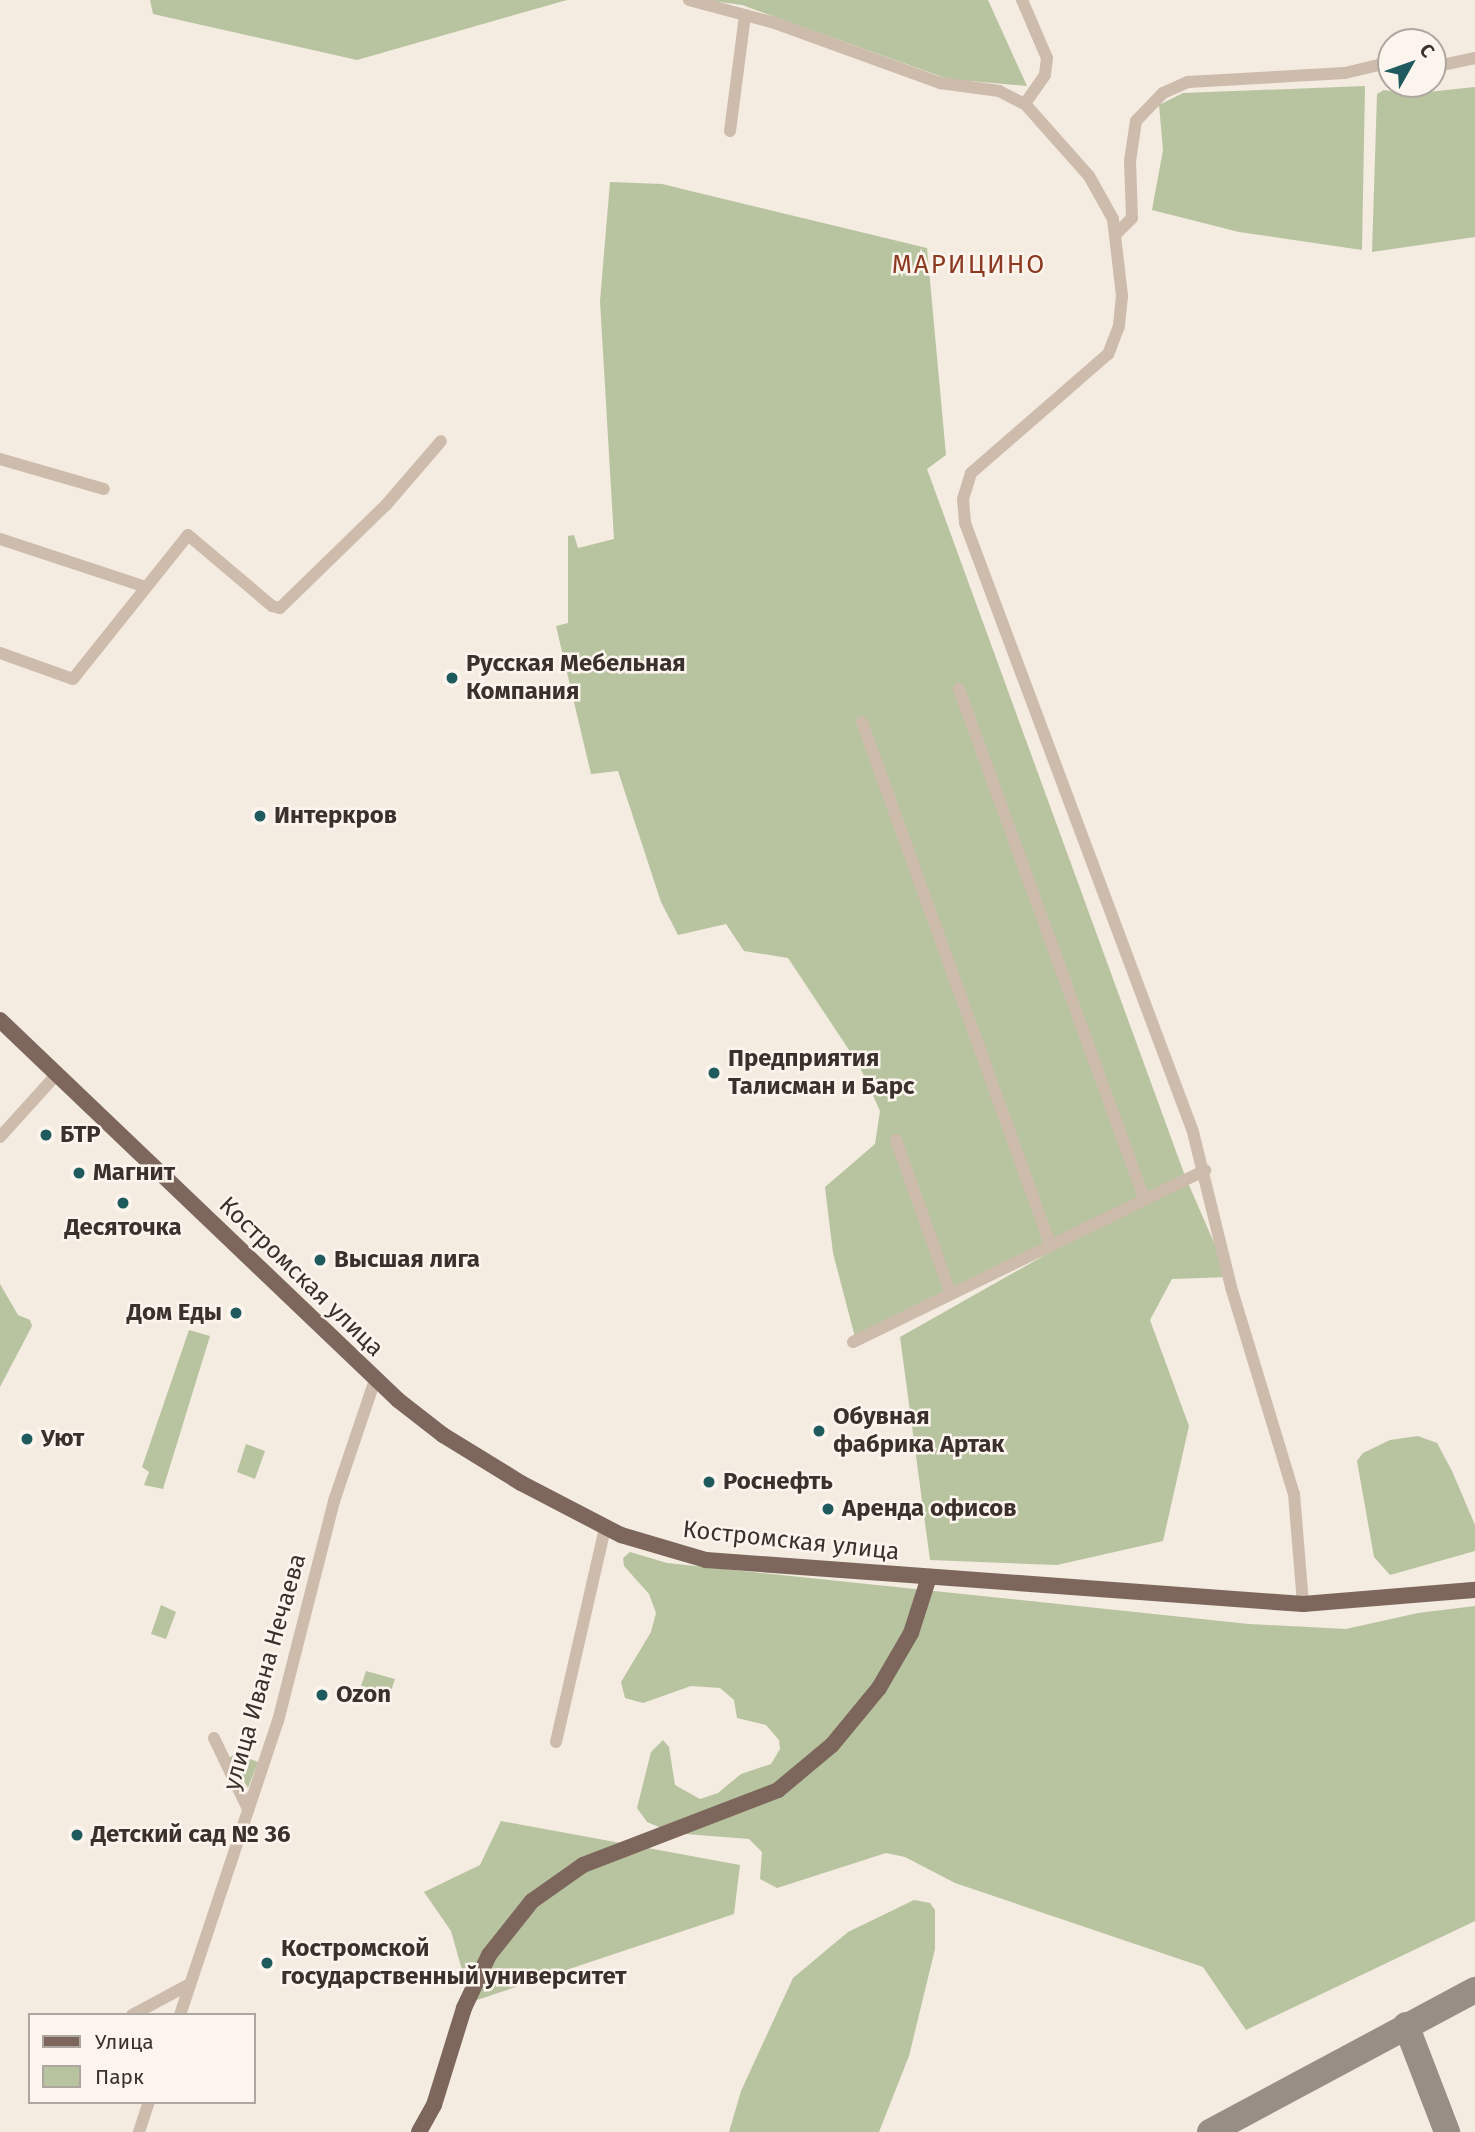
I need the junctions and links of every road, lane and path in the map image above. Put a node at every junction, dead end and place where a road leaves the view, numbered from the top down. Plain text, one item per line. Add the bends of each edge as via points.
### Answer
1 (689, 0) edge
2 (1022, 0) edge
3 (745, 15) junction
4 (1475, 58) edge
5 (1447, 64) edge
6 (1377, 65) edge
7 (1025, 104) junction
8 (730, 131) dead end
9 (1117, 233) junction
10 (441, 441) dead end
11 (0, 459) edge
12 (104, 489) dead end
13 (0, 539) edge
14 (146, 587) junction
15 (0, 653) edge
16 (959, 689) dead end
17 (862, 722) dead end
18 (0, 1020) edge
19 (57, 1074) junction
20 (0, 1138) edge
21 (896, 1140) dead end
22 (1205, 1170) junction
23 (1144, 1199) junction
24 (1050, 1244) junction
25 (950, 1292) junction
26 (853, 1342) dead end
27 (375, 1380) junction
28 (605, 1528) junction
29 (929, 1577) junction
30 (1475, 1590) edge
31 (1303, 1604) junction
32 (214, 1738) dead end
33 (556, 1742) dead end
34 (248, 1809) junction
35 (190, 1984) junction
36 (136, 2013) edge
37 (181, 2013) edge
38 (137, 2104) edge
39 (148, 2104) edge
40 (144, 2117) junction
41 (139, 2132) edge
42 (419, 2132) edge

1 - 3 street
2 - 7 street via 1046,58 1045,75
3 - 7 street via 940,83 999,91
3 - 8 street
4 - 5 street
6 - 9 street via 1345,73 1188,82 1163,93 1134,128 1132,218
7 - 9 street via 1089,176
9 - 22 street via 1122,296 1119,326 1108,354 1064,397 979,465 967,480 962,499 965,523
10 - 14 street via 386,505 280,608 188,535
11 - 12 street
13 - 14 street
14 - 15 street via 73,679
16 - 23 street
17 - 24 street
18 - 19 main road, Костромская улица
19 - 20 street
19 - 27 main road, Костромская улица
21 - 25 street
22 - 23 street
22 - 31 street via 1229,1278 1294,1494
23 - 24 street
24 - 25 street
25 - 26 street
27 - 28 main road, Костромская улица via 443,1435
27 - 34 street, улица Ивана Нечаева via 334,1501 295,1662
28 - 29 main road, Костромская улица via 661,1550 706,1560
28 - 33 street
29 - 31 main road, Костромская улица
29 - 42 main road via 911,1633 879,1688 832,1745 778,1790 583,1864 532,1901 489,1955 464,2008 434,2105
30 - 31 main road, Костромская улица
32 - 34 street
34 - 35 street, улица Ивана Нечаева
35 - 36 street
35 - 37 street, улица Ивана Нечаева
38 - 40 street
39 - 40 street
40 - 41 street

